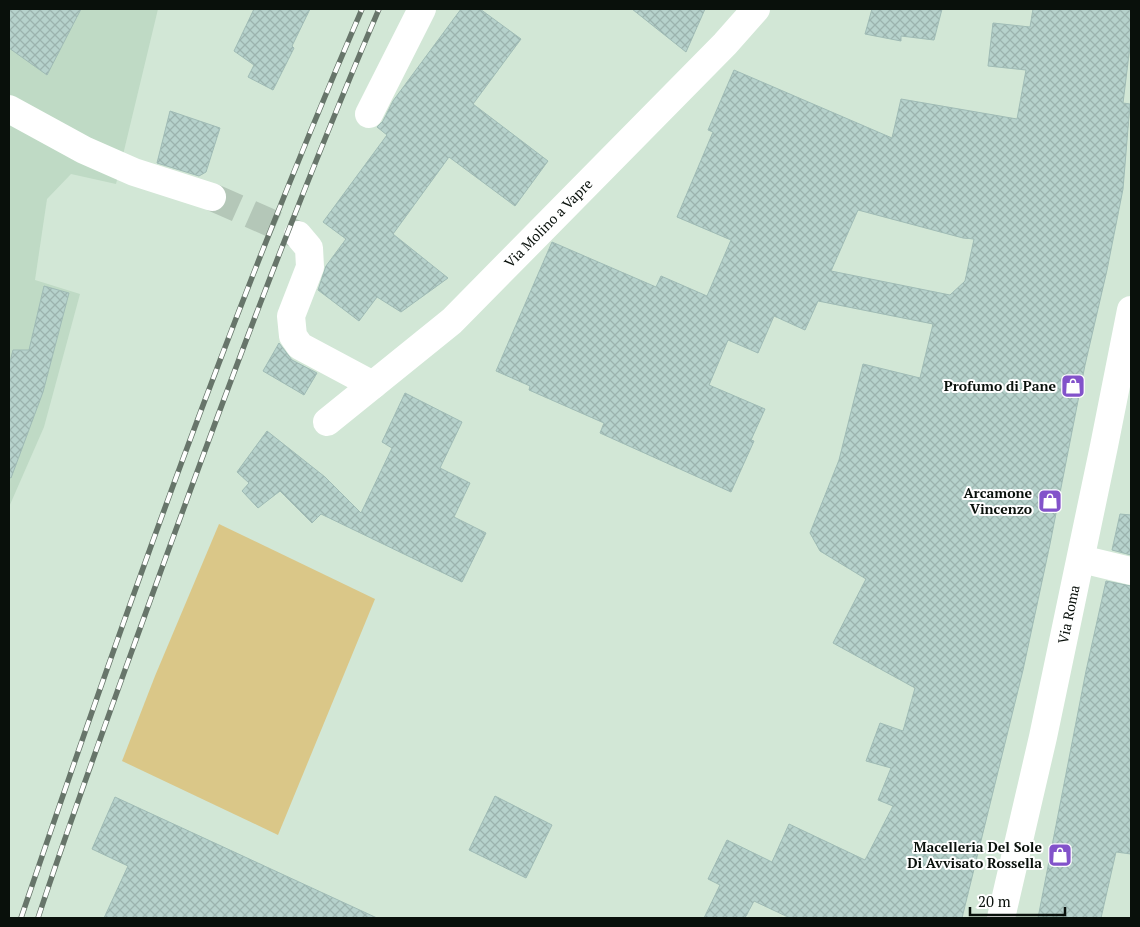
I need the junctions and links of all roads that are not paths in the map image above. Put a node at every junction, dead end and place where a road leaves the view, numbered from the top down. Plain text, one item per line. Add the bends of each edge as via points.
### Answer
1 (422, 9) edge
2 (756, 9) edge
3 (9, 109) edge
4 (370, 114) dead end
5 (212, 196) tunnel mouth
6 (298, 235) tunnel mouth
7 (1131, 310) edge
8 (1124, 383) edge
9 (373, 384) junction
10 (327, 422) dead end
11 (1081, 559) junction
12 (1131, 571) edge
13 (1001, 918) edge

1 - 4 street
2 - 9 street, Via Molino a Vapre via 452,321
3 - 5 street via 84,150 134,172
6 - 9 street via 309,248 310,267 291,316 293,336 300,346
7 - 8 street, Via Roma
8 - 11 street, Via Roma
9 - 10 street, Via Molino a Vapre
11 - 12 street
11 - 13 street, Via Roma

